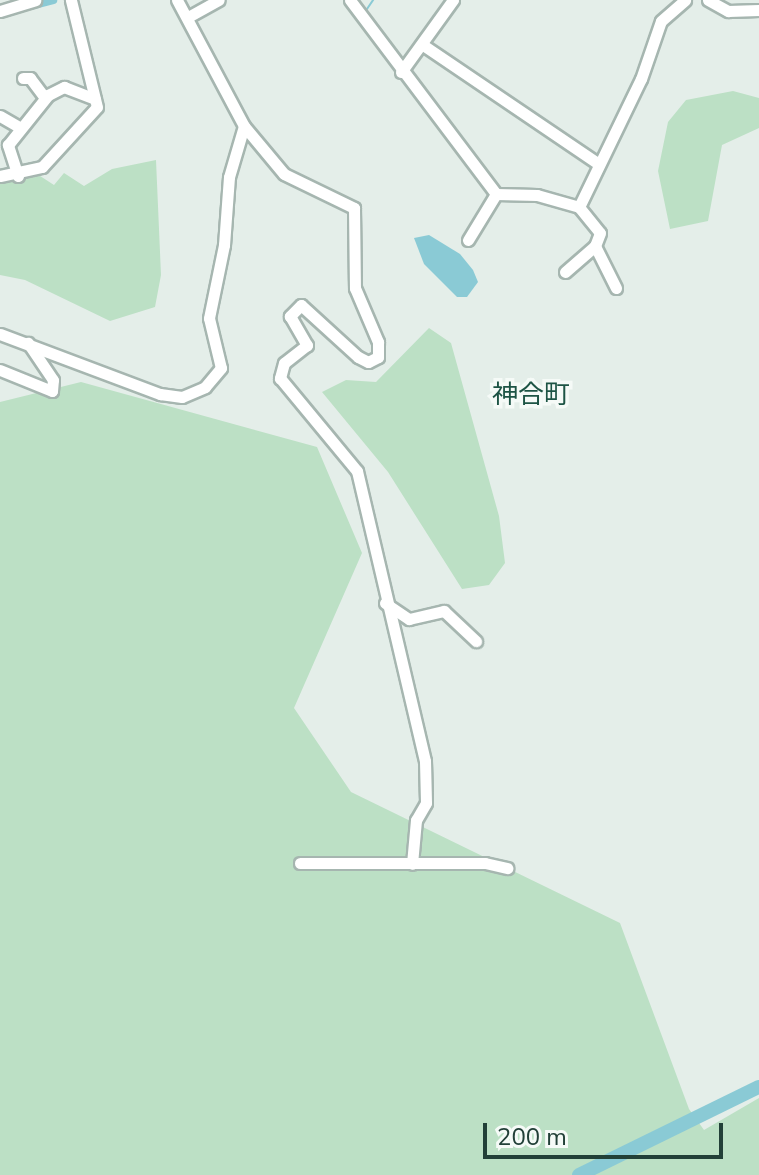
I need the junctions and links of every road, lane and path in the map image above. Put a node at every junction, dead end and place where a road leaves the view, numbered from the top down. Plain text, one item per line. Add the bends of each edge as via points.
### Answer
1 (35, 0) edge
2 (71, 0) edge
3 (177, 0) edge
4 (219, 0) edge
5 (350, 0) edge
6 (453, 0) edge
7 (708, 0) edge
8 (678, 1) edge
9 (759, 10) edge
10 (0, 11) edge
11 (188, 17) junction
12 (423, 45) junction
13 (401, 72) junction
14 (23, 78) dead end
15 (45, 98) junction
16 (95, 99) junction
17 (0, 116) edge
18 (244, 126) junction
19 (19, 127) junction
20 (599, 164) junction
21 (0, 176) edge
22 (18, 176) junction
23 (496, 194) junction
24 (579, 207) junction
25 (468, 240) dead end
26 (595, 246) junction
27 (565, 272) dead end
28 (616, 288) dead end
29 (0, 334) edge
30 (28, 343) junction
31 (0, 370) edge
32 (385, 603) junction
33 (476, 641) dead end
34 (300, 863) dead end
35 (412, 864) junction
36 (507, 868) dead end

1 - 10 street
2 - 16 street
3 - 11 street
4 - 11 street
5 - 13 street
6 - 12 street
7 - 9 street via 728,11
8 - 20 street via 661,21 641,79
11 - 18 street
12 - 13 street
12 - 20 street
13 - 23 street
14 - 15 street via 30,78
15 - 16 street via 64,87
15 - 19 street
16 - 22 street via 93,114 42,167
17 - 19 street
18 - 30 street via 229,177 224,245 209,318 221,357 217,376 196,394 160,394
18 - 32 street via 284,174 354,208 354,278 378,342 378,357 368,362 358,357 301,305 290,316 307,345 284,363 280,378 357,471
19 - 22 street via 18,138 8,145
20 - 24 street
21 - 22 street
23 - 24 street via 537,195
23 - 25 street
24 - 26 street via 600,233
26 - 27 street
26 - 28 street
29 - 30 street
30 - 31 street via 53,380 52,391
32 - 33 street via 409,619 444,611
32 - 35 street via 425,761 426,803 416,820
34 - 35 street
35 - 36 street via 485,863

